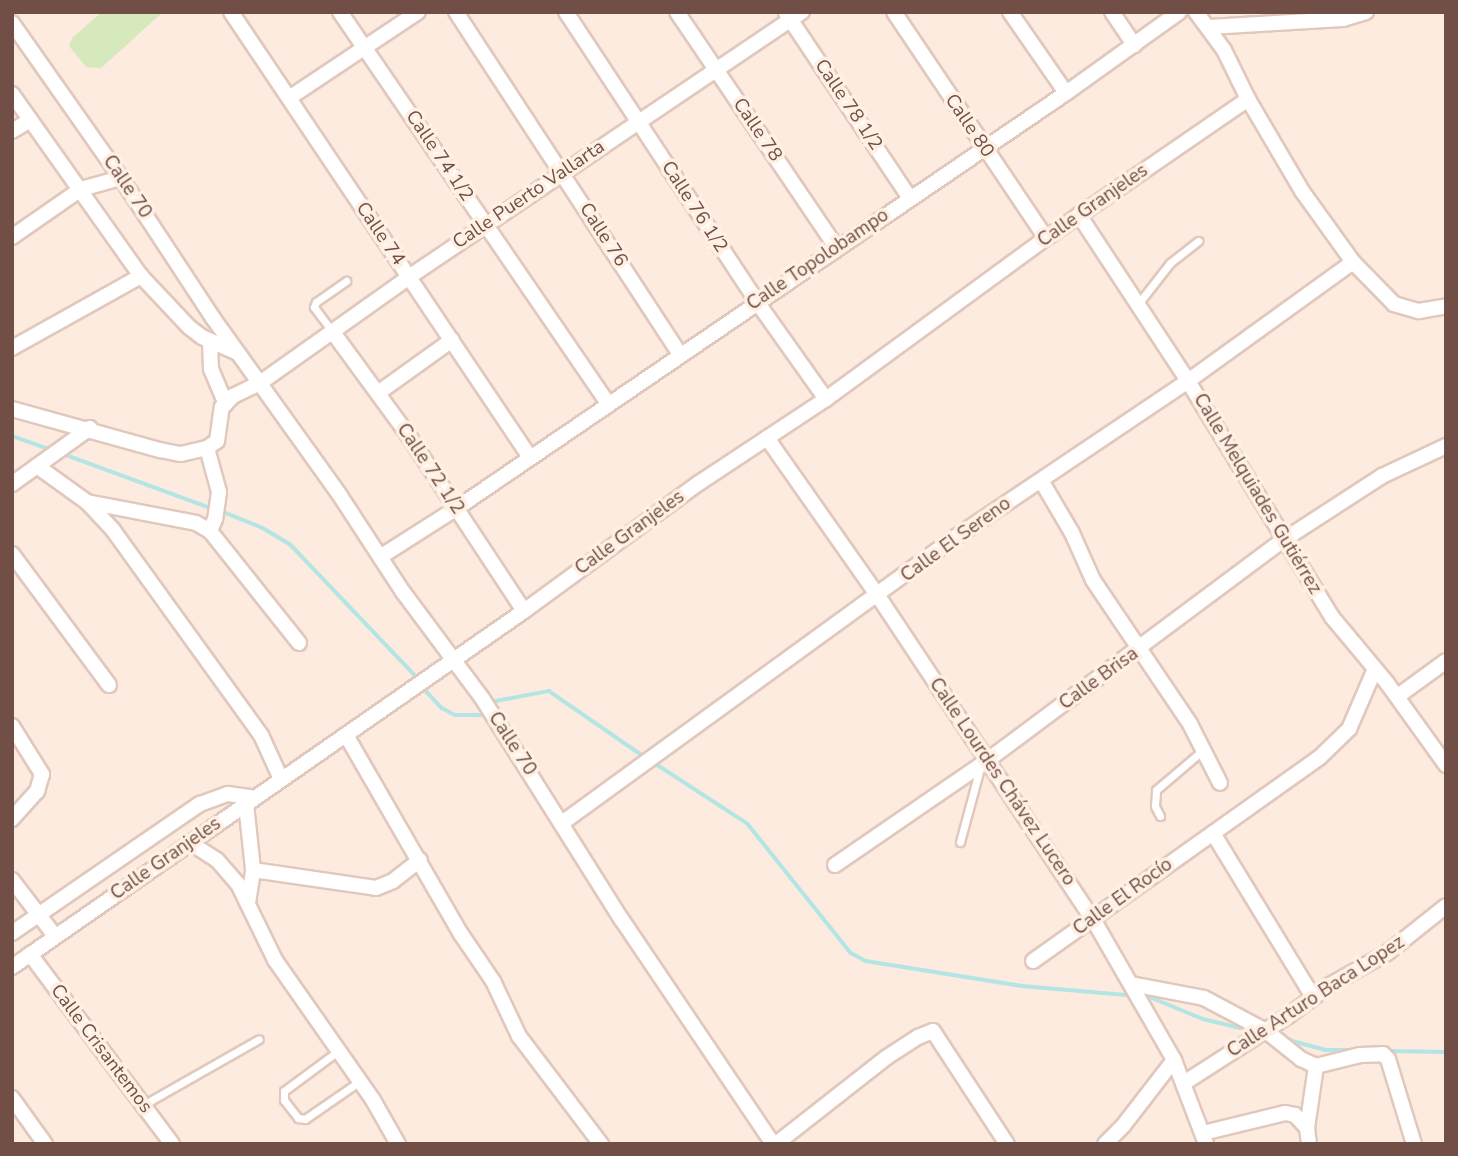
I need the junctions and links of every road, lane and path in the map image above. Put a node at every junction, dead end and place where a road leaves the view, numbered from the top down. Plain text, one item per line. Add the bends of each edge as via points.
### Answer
1 (21, 12) edge
2 (230, 12) edge
3 (340, 12) edge
4 (418, 12) edge
5 (456, 12) edge
6 (566, 12) edge
7 (677, 12) edge
8 (894, 12) edge
9 (1010, 12) edge
10 (1112, 12) edge
11 (1180, 12) edge
12 (1196, 12) edge
13 (1366, 12) edge
14 (793, 15) edge
15 (12, 20) edge
16 (1209, 27) junction
17 (1134, 45) junction
18 (365, 48) junction
19 (716, 69) junction
20 (1066, 93) junction
21 (12, 94) edge
22 (289, 98) junction
23 (1248, 99) junction
24 (30, 120) junction
25 (637, 121) junction
26 (12, 131) edge
27 (984, 149) junction
28 (561, 173) junction
29 (121, 178) junction
30 (81, 189) junction
31 (910, 198) junction
32 (1079, 215) junction
33 (485, 225) junction
34 (12, 237) edge
35 (1046, 238) junction
36 (1198, 241) dead end
37 (837, 248) junction
38 (1353, 262) junction
39 (141, 276) junction
40 (409, 276) junction
41 (346, 281) dead end
42 (757, 302) junction
43 (1138, 304) junction
44 (1445, 307) edge
45 (332, 331) junction
46 (452, 340) junction
47 (210, 341) junction
48 (12, 348) edge
49 (239, 353) junction
50 (680, 354) junction
51 (1188, 381) junction
52 (260, 383) junction
53 (378, 393) junction
54 (826, 399) junction
55 (608, 403) junction
56 (226, 404) junction
57 (12, 409) edge
58 (90, 428) junction
59 (767, 438) junction
60 (1446, 446) edge
61 (207, 448) junction
62 (529, 456) junction
63 (41, 463) junction
64 (1042, 482) junction
65 (12, 484) edge
66 (88, 502) junction
67 (457, 508) junction
68 (212, 525) junction
69 (1285, 539) junction
70 (12, 554) edge
71 (380, 556) junction
72 (878, 596) junction
73 (524, 611) junction
74 (299, 643) dead end
75 (1138, 650) junction
76 (452, 659) junction
77 (1446, 661) edge
78 (1375, 669) junction
79 (109, 685) dead end
80 (1398, 696) junction
81 (12, 726) edge
82 (346, 735) junction
83 (1203, 750) junction
84 (984, 762) junction
85 (1446, 765) edge
86 (281, 779) junction
87 (1220, 783) dead end
88 (250, 801) junction
89 (1160, 816) dead end
90 (12, 820) edge
91 (562, 823) junction
92 (1213, 833) junction
93 (189, 842) junction
94 (960, 842) dead end
95 (420, 860) junction
96 (835, 865) dead end
97 (253, 870) junction
98 (12, 880) edge
99 (248, 904) junction
100 (1446, 906) edge
101 (38, 915) junction
102 (1093, 919) junction
103 (12, 933) edge
104 (55, 936) junction
105 (30, 954) junction
106 (1033, 961) dead end
107 (12, 967) edge
108 (1131, 984) junction
109 (1313, 997) junction
110 (1266, 1031) junction
111 (259, 1039) dead end
112 (338, 1051) junction
113 (1174, 1059) junction
114 (1316, 1066) junction
115 (360, 1082) junction
116 (1184, 1083) junction
117 (12, 1098) edge
118 (143, 1105) junction
119 (1307, 1128) junction
120 (1204, 1139) edge
121 (44, 1144) edge
122 (172, 1144) edge
123 (398, 1144) edge
124 (601, 1144) edge
125 (774, 1144) edge
126 (1007, 1144) edge
127 (1105, 1144) edge
128 (1309, 1144) edge
129 (1414, 1144) edge

1 - 15 street
2 - 22 street, Calle 74
3 - 18 street, Calle 74 1/2
4 - 18 street
5 - 28 street, Calle 76
6 - 25 street, Calle 76 1/2
7 - 19 street, Calle 78
8 - 27 street, Calle 80
9 - 20 street
10 - 17 street
11 - 17 street, Calle Topolobampo
12 - 16 street
13 - 16 street via 1343,19
14 - 19 street, Calle Puerto Vallarta
14 - 31 street, Calle 78 1/2
15 - 29 street, Calle 70
16 - 23 street
17 - 20 street, Calle Topolobampo
18 - 22 street
18 - 33 street, Calle 74 1/2
19 - 25 street, Calle Puerto Vallarta
19 - 37 street, Calle 78
20 - 27 street, Calle Topolobampo
21 - 24 street, Calle 70
22 - 40 street, Calle 74
23 - 32 street, Calle Granjeles
23 - 38 street via 1315,212
24 - 26 street
24 - 30 street, Calle 70
25 - 28 street, Calle Puerto Vallarta
25 - 42 street, Calle 76 1/2
27 - 31 street, Calle Topolobampo
27 - 35 street, Calle 80
28 - 33 street, Calle Puerto Vallarta
28 - 50 street, Calle 76
29 - 30 street
29 - 49 street, Calle 70
30 - 34 street
30 - 39 street, Calle 70
31 - 37 street, Calle Topolobampo
32 - 35 street, Calle Granjeles
32 - 43 street, Calle Melquiades Gutiérrez
33 - 40 street, Calle Puerto Vallarta
33 - 55 street, Calle 74 1/2
35 - 54 street, Calle Granjeles
36 - 43 lane via 1170,263
37 - 42 street, Calle Topolobampo
38 - 44 street via 1394,304 1419,311
38 - 51 street, Calle El Sereno
39 - 47 street, Calle 70 via 188,327
39 - 48 street
40 - 45 street, Calle Puerto Vallarta
40 - 46 street, Calle 74
41 - 45 lane via 314,307
42 - 50 street, Calle Topolobampo
42 - 54 street, Calle 76 1/2
43 - 51 street, Calle Melquiades Gutiérrez
45 - 52 street, Calle Puerto Vallarta
45 - 53 street, Calle 72 1/2
46 - 53 street
46 - 62 street, Calle 74
47 - 49 street, Calle 70
47 - 56 street via 211,369
49 - 52 street, Calle 70
50 - 55 street, Calle Topolobampo
51 - 64 street, Calle El Sereno
51 - 69 street, Calle Melquiades Gutiérrez
52 - 56 street, Calle Puerto Vallarta
52 - 71 street, Calle 70
53 - 67 street, Calle 72 1/2
54 - 59 street, Calle Granjeles
55 - 62 street, Calle Topolobampo
56 - 61 street via 217,441
57 - 58 street
58 - 61 street via 181,454
58 - 63 street
59 - 72 street, Calle Lourdes Chávez Lucero
59 - 73 street, Calle Granjeles
60 - 69 street, Calle Brisa via 1360,489
61 - 68 street via 219,492
62 - 67 street, Calle Topolobampo
63 - 65 street
63 - 66 street
64 - 72 street, Calle El Sereno via 997,509
64 - 75 street via 1093,580
66 - 68 street
66 - 86 street via 247,715 273,755
67 - 71 street, Calle Topolobampo
67 - 73 street, Calle 72 1/2
68 - 74 street
69 - 75 street, Calle Brisa
69 - 78 street, Calle Melquiades Gutiérrez via 1332,617
70 - 79 street
71 - 76 street, Calle 70
72 - 84 street, Calle Lourdes Chávez Lucero
72 - 91 street, Calle El Sereno
73 - 76 street, Calle Granjeles
75 - 83 street
75 - 84 street, Calle Brisa
76 - 82 street, Calle Granjeles
76 - 91 street, Calle 70
77 - 80 street
78 - 80 street, Calle Melquiades Gutiérrez
78 - 92 street, Calle El Rocío via 1358,713 1339,741
80 - 85 street, Calle Melquiades Gutiérrez
81 - 90 street via 42,774 37,791
82 - 86 street, Calle Granjeles
82 - 95 street
83 - 87 street
83 - 89 lane via 1156,790
84 - 94 lane
84 - 96 street, Calle Brisa
84 - 102 street, Calle Lourdes Chávez Lucero
86 - 88 street, Calle Granjeles
88 - 93 street, Calle Granjeles
88 - 97 street
88 - 101 street via 228,794 200,804
91 - 125 street, Calle 70
92 - 102 street, Calle El Rocío
92 - 109 street
93 - 99 street via 227,869
93 - 104 street, Calle Granjeles
95 - 97 street via 376,888
95 - 124 street via 493,981 519,1036
97 - 99 street
98 - 101 street
99 - 112 street via 281,970
100 - 109 street, Calle Arturo Baca Lopez via 1387,953
101 - 103 street
101 - 104 street
102 - 106 street, Calle El Rocío
102 - 108 street, Calle Lourdes Chávez Lucero
104 - 105 street, Calle Granjeles
105 - 107 street, Calle Granjeles
105 - 118 street, Calle Crisantemos
108 - 110 street via 1204,998
108 - 113 street, Calle Lourdes Chávez Lucero
109 - 110 street, Calle Arturo Baca Lopez
110 - 114 street
110 - 116 street, Calle Arturo Baca Lopez
111 - 118 lane
112 - 115 street
112 - 115 lane via 284,1091 284,1100 298,1118 305,1119
113 - 116 street, Calle Lourdes Chávez Lucero
113 - 127 street
114 - 119 street
114 - 129 street via 1379,1053 1388,1059
115 - 123 street
116 - 120 street, Calle Lourdes Chávez Lucero
117 - 121 street
118 - 122 street, Calle Crisantemos
119 - 120 street via 1295,1115 1285,1113
119 - 128 street
125 - 126 street via 887,1057 933,1031

